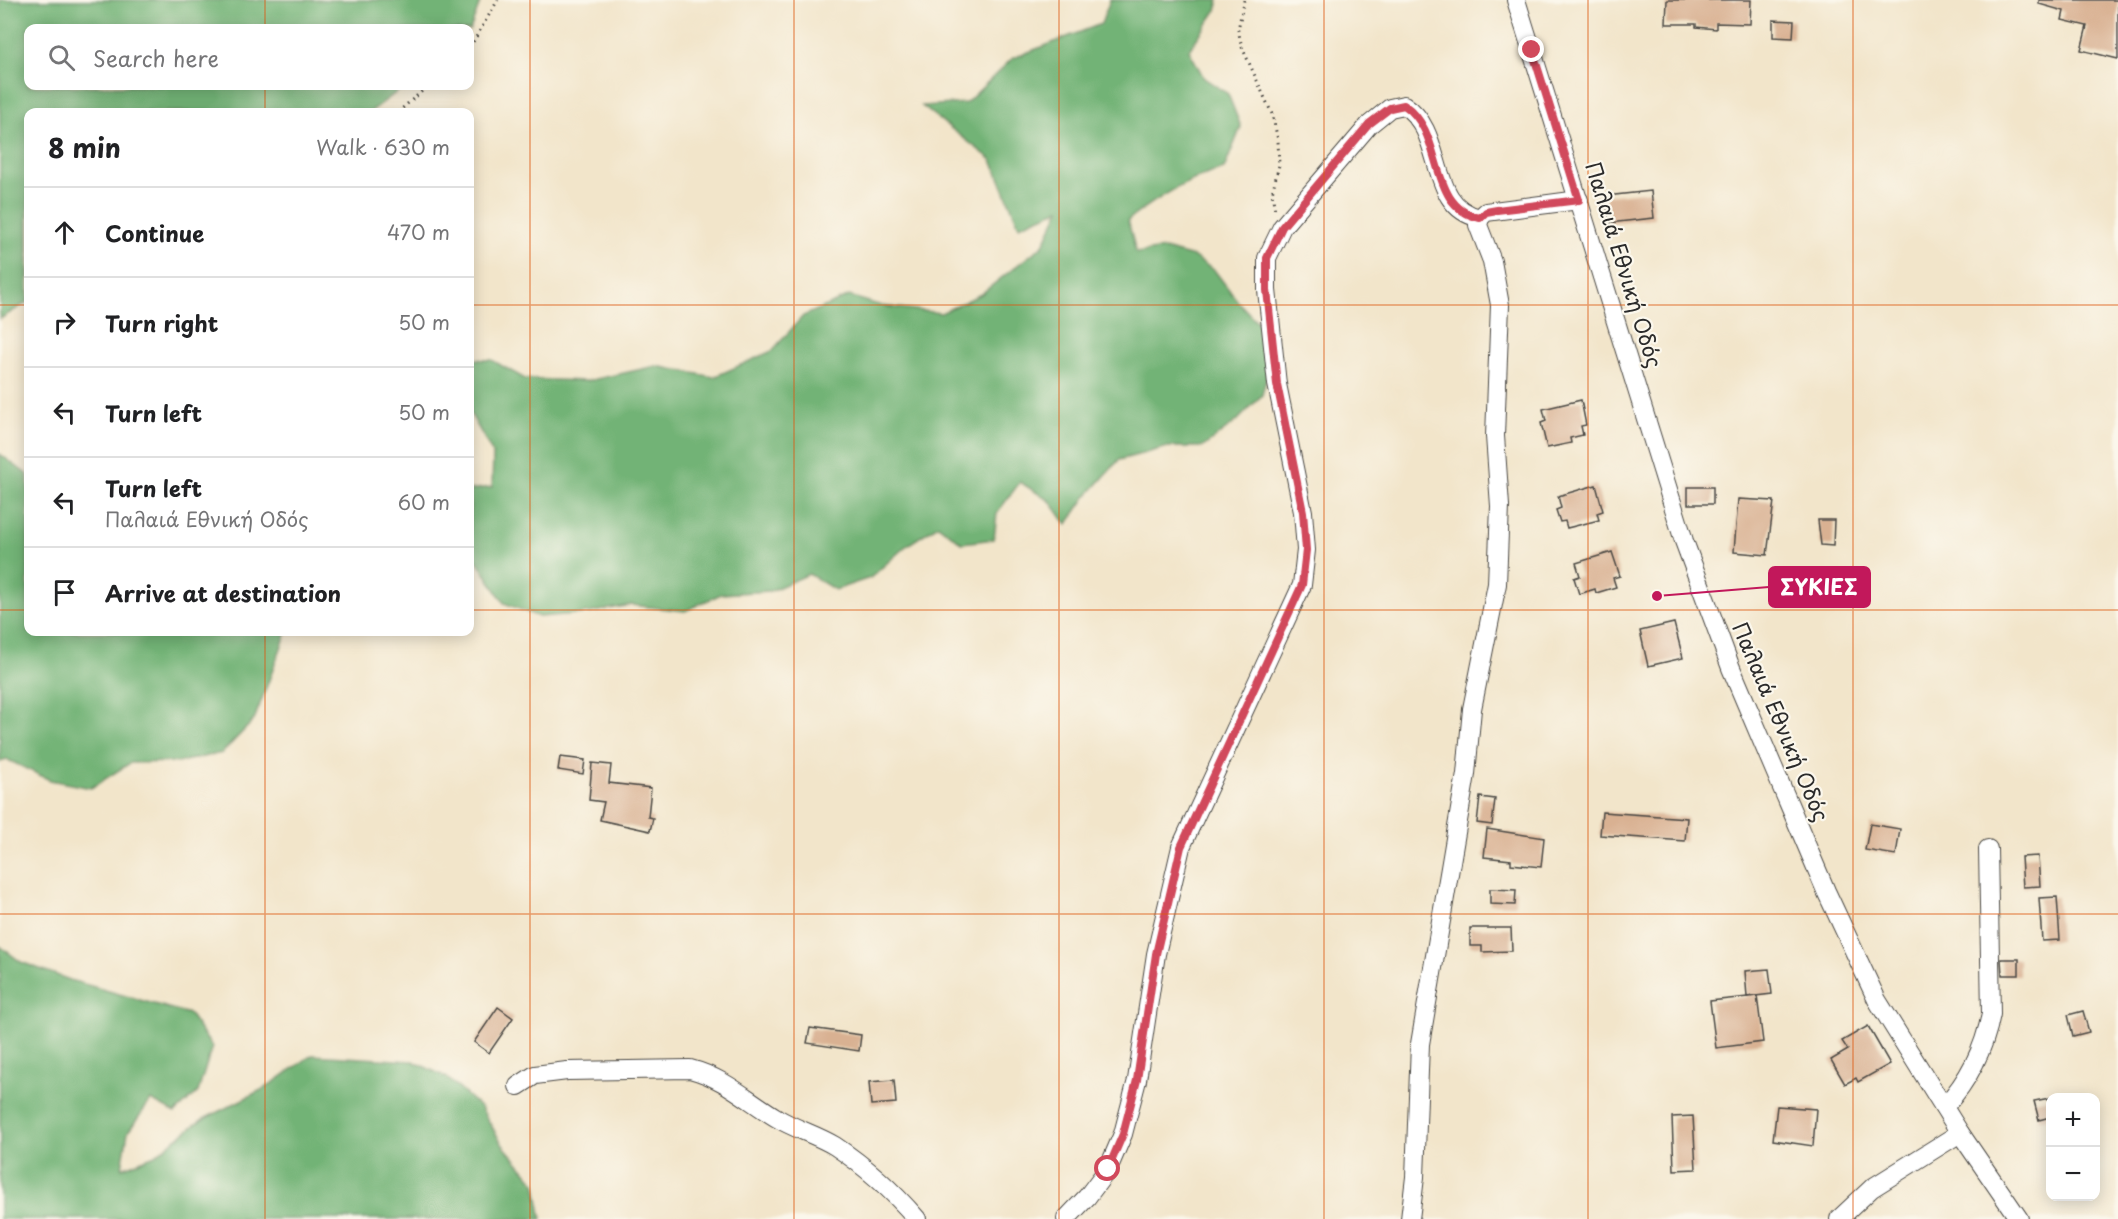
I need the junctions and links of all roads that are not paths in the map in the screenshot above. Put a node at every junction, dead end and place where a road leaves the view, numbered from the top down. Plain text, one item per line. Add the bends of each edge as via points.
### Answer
1 (1516, 0) edge
2 (1579, 200) junction
3 (1480, 218) junction
4 (1988, 849) dead end
5 (518, 1086) dead end
6 (1944, 1107) junction
7 (1960, 1133) junction
8 (917, 1219) edge
9 (1066, 1219) edge
10 (1410, 1219) edge
11 (1839, 1219) edge
12 (2019, 1219) edge

1 - 2 street, Παλαιά Εθνική Οδός
2 - 3 street via 1497,210
2 - 6 street, Παλαιά Εθνική Οδός via 1684,541 1731,668 1877,1000
3 - 9 street via 1467,215 1450,200 1427,129 1417,113 1404,105 1390,108 1369,124 1282,227 1267,258 1277,384 1303,512 1306,550 1302,585 1181,847 1156,954 1137,1080 1123,1134 1108,1169
3 - 10 street via 1479,233 1492,261 1500,305 1497,584 1472,709 1466,774 1420,1044
4 - 6 street via 1991,1014 1986,1040 1975,1063
5 - 8 street via 535,1075 567,1071 690,1069 708,1074 728,1083 785,1123 834,1145 897,1196
6 - 7 street, Παλαιά Εθνική Οδός
7 - 11 street via 1872,1188
7 - 12 street, Παλαιά Εθνική Οδός

